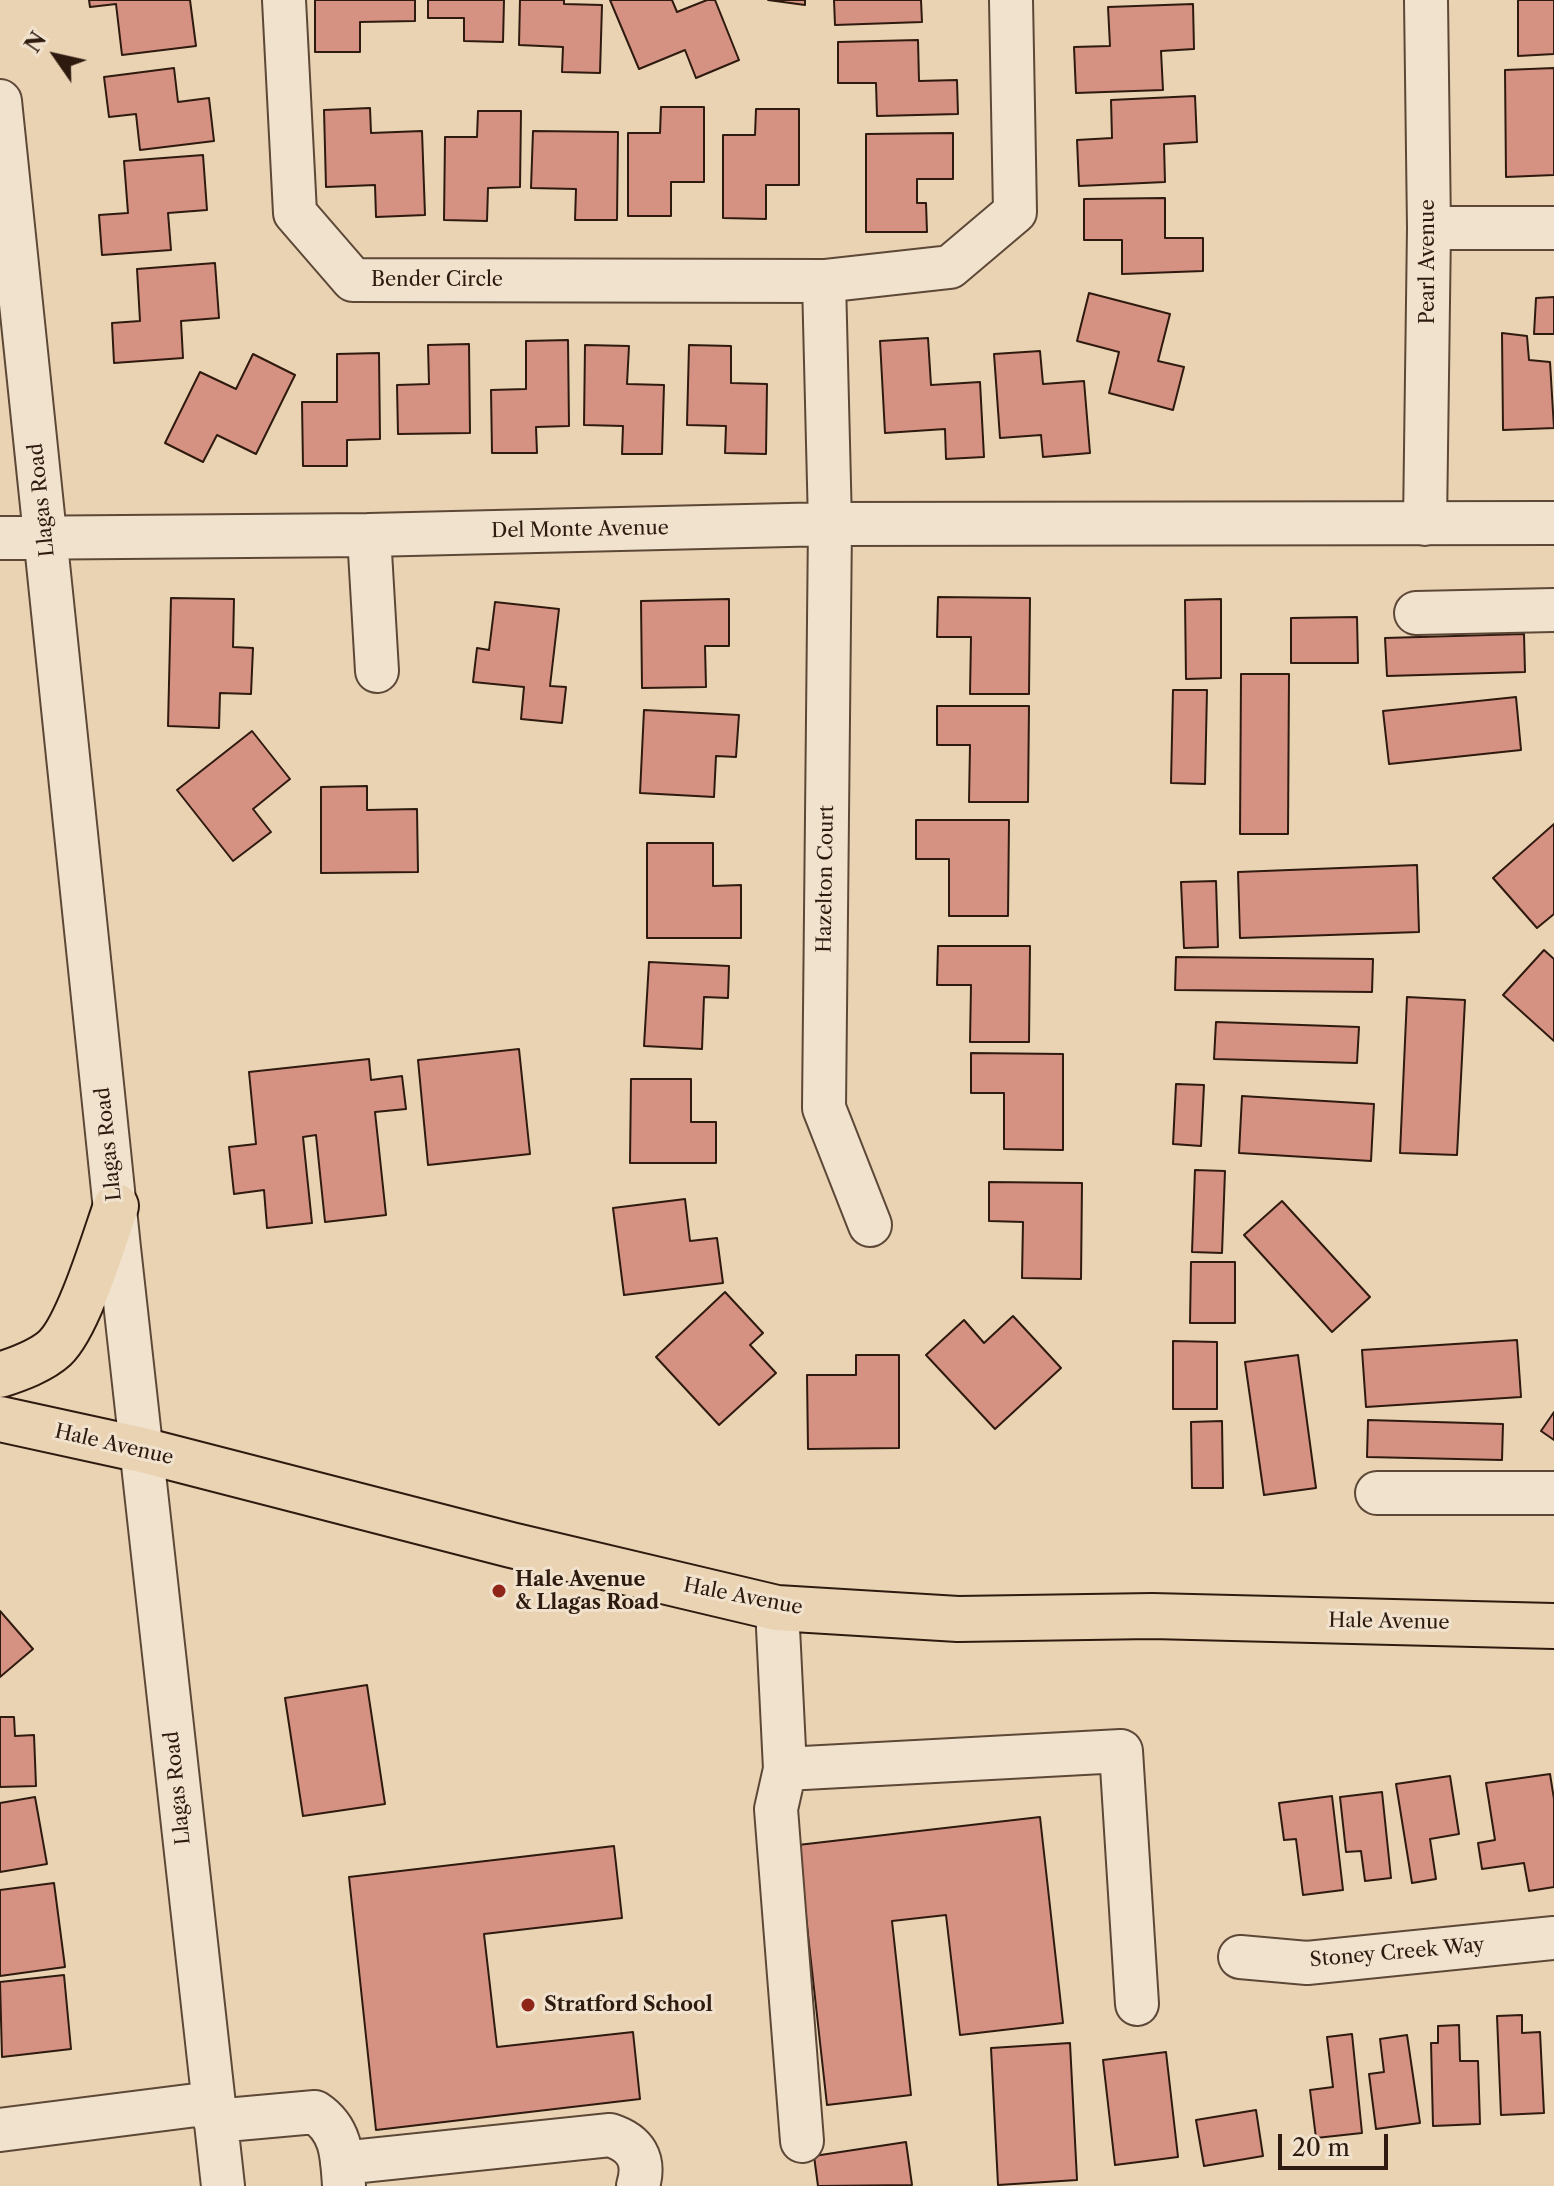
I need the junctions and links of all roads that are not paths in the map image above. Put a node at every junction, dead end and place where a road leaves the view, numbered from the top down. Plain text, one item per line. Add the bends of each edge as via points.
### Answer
1 (284, 0) edge
2 (1011, 0) edge
3 (1426, 0) edge
4 (0, 101) edge
5 (1429, 228) junction
6 (1554, 228) edge
7 (824, 281) junction
8 (1554, 523) edge
9 (830, 524) junction
10 (1425, 524) junction
11 (369, 535) junction
12 (45, 537) junction
13 (0, 538) edge
14 (1554, 610) edge
15 (1416, 613) dead end
16 (377, 671) dead end
17 (116, 1206) junction
18 (870, 1225) dead end
19 (0, 1375) edge
20 (0, 1419) edge
21 (142, 1450) junction
22 (1377, 1493) dead end
23 (1554, 1493) edge
24 (777, 1608) junction
25 (1554, 1626) edge
26 (785, 1769) junction
27 (1554, 1938) edge
28 (1240, 1957) dead end
29 (1137, 2004) dead end
30 (213, 2112) junction
31 (0, 2130) edge
32 (802, 2141) dead end
33 (343, 2175) edge
34 (223, 2186) edge
35 (638, 2186) edge

1 - 7 street, Bender Circle via 295,213 353,280
2 - 7 street, Bender Circle via 1015,212 950,267
3 - 5 street, Pearl Avenue
4 - 12 street, Llagas Road
5 - 6 street
5 - 10 street, Pearl Avenue
7 - 9 street
8 - 10 street, Del Monte Avenue
9 - 10 street, Del Monte Avenue
9 - 11 street, Del Monte Avenue
9 - 18 street, Hazelton Court via 824,1108
11 - 12 street, Del Monte Avenue
11 - 16 street
12 - 13 street, Del Monte Avenue
12 - 17 street, Llagas Road
14 - 15 street
17 - 19 main road via 78,1311 56,1347
17 - 21 street, Llagas Road
20 - 21 main road, Hale Avenue
21 - 24 main road, Hale Avenue
21 - 30 street, Llagas Road
22 - 23 street
24 - 25 main road, Hale Avenue via 958,1619 1152,1616
24 - 26 street
26 - 29 street via 1121,1751
26 - 32 street via 776,1809
27 - 28 street, Stoney Creek Way via 1307,1963
30 - 31 street
30 - 33 street via 315,2112 335,2130
30 - 34 street, Llagas Road
33 - 35 street via 610,2135 627,2141 638,2156

